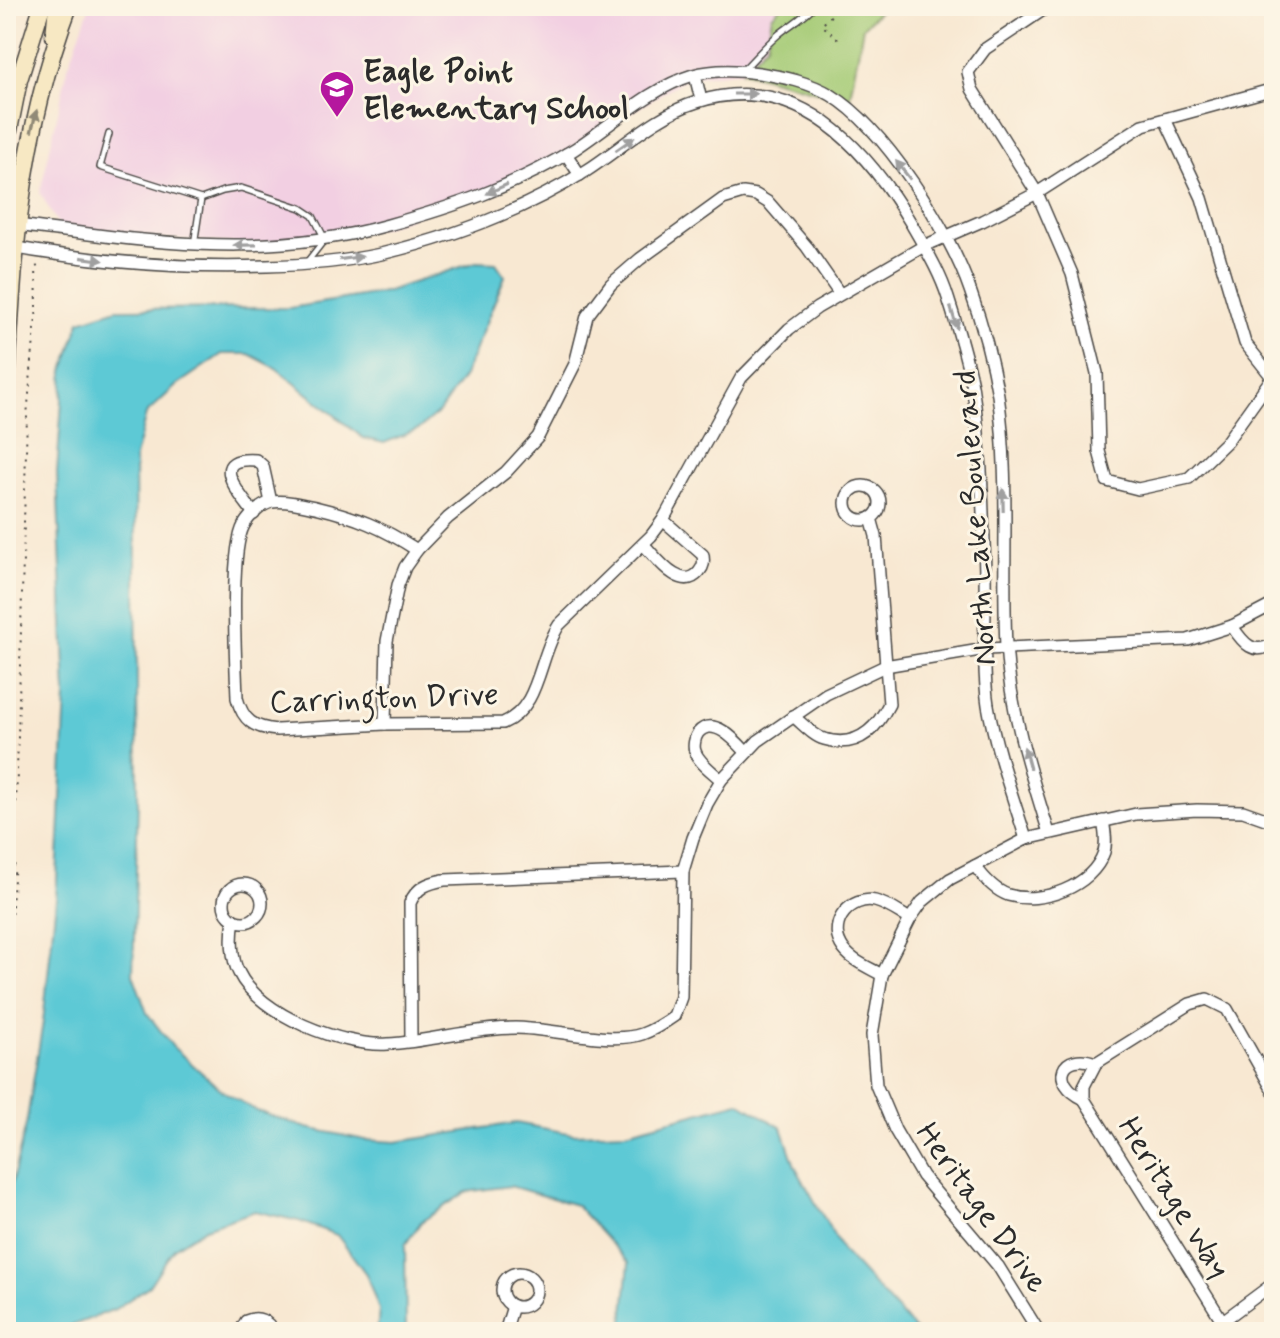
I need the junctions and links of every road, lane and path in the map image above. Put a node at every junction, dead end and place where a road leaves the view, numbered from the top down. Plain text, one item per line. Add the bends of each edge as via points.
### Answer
1 (14, 6) edge
2 (42, 6) edge
3 (57, 6) edge
4 (69, 6) edge
5 (814, 6) edge
6 (840, 6) edge
7 (1049, 6) edge
8 (6, 34) edge
9 (838, 39) dead end
10 (54, 45) junction
11 (742, 71) junction
12 (695, 75) junction
13 (1274, 89) edge
14 (701, 100) junction
15 (1165, 119) junction
16 (109, 134) dead end
17 (6, 145) edge
18 (566, 154) junction
19 (580, 175) junction
20 (1037, 193) junction
21 (201, 199) junction
22 (12, 224) edge
23 (945, 236) junction
24 (325, 239) junction
25 (194, 246) junction
26 (924, 246) junction
27 (11, 247) edge
28 (46, 262) dead end
29 (306, 265) junction
30 (839, 293) junction
31 (1273, 376) edge
32 (6, 404) edge
33 (271, 502) junction
34 (254, 514) junction
35 (871, 518) dead end
36 (663, 520) junction
37 (644, 545) junction
38 (417, 550) junction
39 (1272, 609) edge
40 (1232, 626) junction
41 (1274, 643) edge
42 (986, 649) junction
43 (1006, 649) junction
44 (885, 666) junction
45 (793, 716) junction
46 (385, 724) junction
47 (746, 752) junction
48 (721, 780) junction
49 (1103, 821) junction
50 (1274, 822) edge
51 (1049, 833) junction
52 (1026, 839) junction
53 (975, 866) junction
54 (683, 871) junction
55 (910, 919) junction
56 (234, 920) dead end
57 (882, 975) junction
58 (6, 986) edge
59 (411, 1040) junction
60 (1096, 1063) junction
61 (1274, 1092) edge
62 (1084, 1099) junction
63 (1274, 1283) edge
64 (513, 1306) dead end
65 (1223, 1322) junction
66 (240, 1332) edge
67 (273, 1332) edge
68 (505, 1332) edge
69 (1039, 1332) edge
70 (1208, 1332) edge

1 - 8 path
2 - 17 main road
3 - 10 main road
4 - 10 main road
5 - 11 lane
6 - 9 path via 822,25
7 - 20 street via 985,49 968,72 972,89
22 -> 10 main road
11 - 12 street, North Lake Boulevard
23 -> 11 street, North Lake Boulevard via 908,176 848,107 813,86
12 - 14 street
12 - 18 street, North Lake Boulevard via 658,91
13 - 15 street, Carrington Drive
19 -> 14 street, North Lake Boulevard via 670,113
14 -> 26 street, North Lake Boulevard via 756,93 820,119 876,169
15 - 20 street, Carrington Drive via 1143,125
15 - 31 street via 1202,198 1245,343
16 - 21 lane via 100,167
18 - 19 street
18 -> 24 street, North Lake Boulevard via 481,197
29 -> 19 street, North Lake Boulevard via 380,254 481,223
20 - 23 street, Carrington Drive
20 - 31 street via 1072,274 1097,373 1099,451 1107,481 1138,489 1189,478 1227,441
21 - 24 lane via 241,188 301,208 313,216
21 - 25 lane
22 - 25 street, North Lake Boulevard
22 - 27 main road
23 - 26 street, Carrington Drive
43 -> 23 street, North Lake Boulevard via 998,395 969,286
24 -> 25 street, North Lake Boulevard
24 - 29 lane
26 - 30 street, Carrington Drive
26 -> 42 street, North Lake Boulevard via 946,291 972,385 983,503
27 -> 29 street, North Lake Boulevard via 132,265
27 - 32 main road
28 - 58 path via 36,267 27,416 14,879
30 - 36 street, Carrington Drive via 789,329 741,378
30 - 38 street via 769,203 743,193 723,199 611,284 587,316 575,364 538,437
33 - 34 street
33 - 34 street via 263,466 256,460 237,462 228,476
33 - 38 street via 356,517
34 - 46 street, Carrington Drive via 243,526 236,558 237,698 246,721 277,730
35 - 44 street
36 - 37 street, Carrington Drive
36 - 37 street via 703,555 701,569 687,580 677,577
37 - 46 street, Carrington Drive via 559,625 532,695 517,717 503,723
38 - 46 street via 398,585 387,641
39 - 40 street
40 - 41 street via 1253,650
40 - 43 street via 1188,640
42 - 43 street
42 - 44 street
42 - 52 street, North Lake Boulevard via 987,701
51 -> 43 street, North Lake Boulevard via 1023,745
44 - 45 street
44 - 45 street via 889,704 880,722 862,737 821,739
45 - 47 street
47 - 48 street
47 - 48 street via 724,731 704,728 697,734 695,752
48 - 54 street
49 - 50 street, Heritage Drive via 1197,810 1243,811
49 - 51 street, Heritage Drive
49 - 53 street via 1104,852 1095,867 1059,893 1007,895
51 - 52 street, Heritage Drive
52 - 53 street, Heritage Drive
53 - 55 street, Heritage Drive via 950,879
54 - 59 street via 681,997 674,1016 660,1026 640,1036 514,1028
54 - 59 street via 429,883 410,903
55 - 57 street, Heritage Drive
55 - 57 street via 884,904 863,900 841,916 840,944
56 - 59 street via 238,973 270,1006 320,1033 343,1039 387,1044
57 - 69 street, Heritage Drive via 872,1035 876,1085 895,1130 922,1176 998,1266
60 - 61 street, Heritage Way via 1190,1004 1207,999 1227,1009
60 - 62 street, Heritage Way via 1084,1086
60 - 62 street, Heritage Way via 1073,1061 1062,1074 1071,1093
62 - 65 street, Heritage Way
63 - 65 street
64 - 68 street
65 - 70 street
66 - 67 street via 246,1321 258,1318

